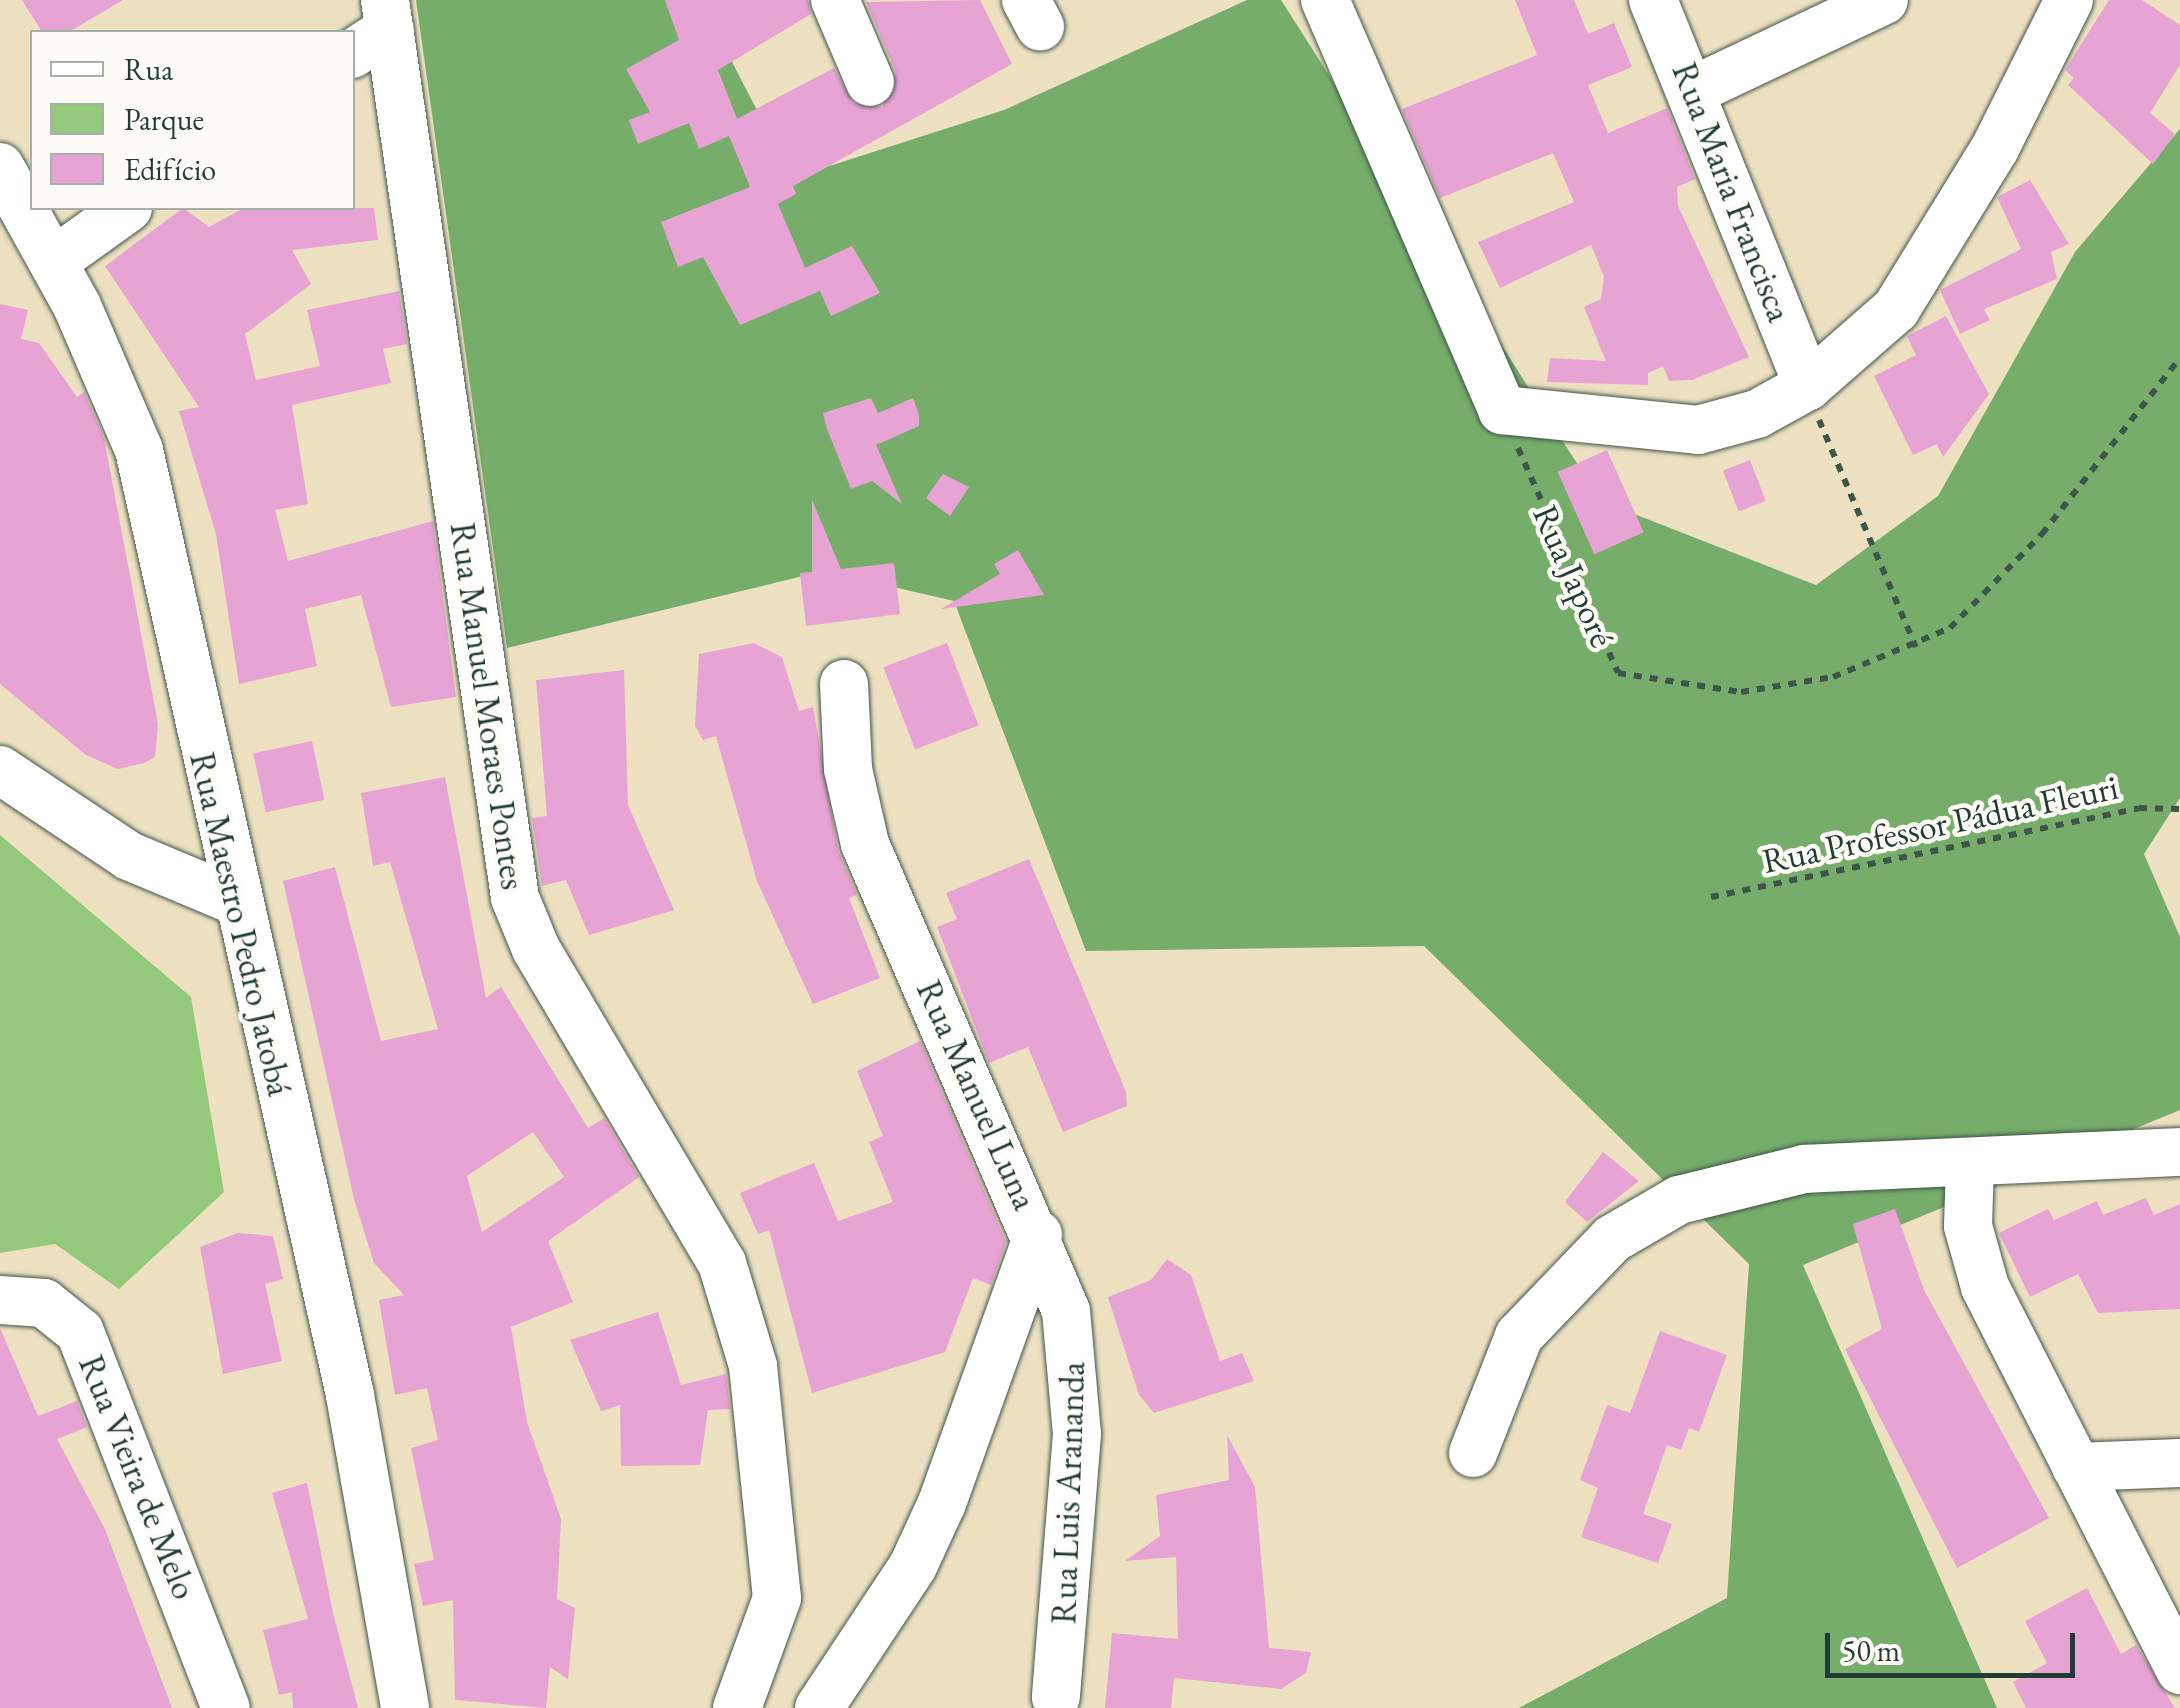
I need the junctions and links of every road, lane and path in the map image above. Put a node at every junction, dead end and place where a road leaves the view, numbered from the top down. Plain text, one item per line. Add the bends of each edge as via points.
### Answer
1 (835, 0) edge
2 (1324, 0) edge
3 (1653, 0) edge
4 (1884, 0) edge
5 (2069, 0) edge
6 (376, 28) edge
7 (870, 82) dead end
8 (1694, 90) junction
9 (0, 167) edge
10 (125, 210) edge
11 (54, 261) junction
12 (2180, 358) edge
13 (1808, 386) junction
14 (1502, 410) junction
15 (1916, 647) junction
16 (844, 684) dead end
17 (0, 770) edge
18 (2180, 809) edge
19 (1711, 897) dead end
20 (234, 900) junction
21 (2180, 1152) edge
22 (1970, 1166) junction
23 (1038, 1234) junction
24 (0, 1300) edge
25 (1473, 1453) dead end
26 (2180, 1463) edge
27 (2076, 1467) junction
28 (2180, 1670) edge
29 (1056, 1698) dead end
30 (226, 1708) edge
31 (405, 1708) edge
32 (738, 1708) edge
33 (819, 1708) edge

1 - 7 street
2 - 14 street
3 - 8 street, Rua Maria Francisca
4 - 8 street
5 - 13 street via 1995,148 1896,309
6 - 32 street, Rua Manuel Moraes Pontes via 515,898 536,948 722,1264 753,1366 777,1598
8 - 13 street, Rua Maria Francisca
9 - 11 street, Rua Maestro Pedro Jatobá
10 - 11 street
11 - 20 street, Rua Maestro Pedro Jatobá via 139,450
12 - 15 path, Rua Japoré via 1981,603
13 - 14 street via 1757,414 1698,430
13 - 15 path
14 - 15 path, Rua Japoré via 1618,674 1740,692 1834,677
16 - 23 street, Rua Manuel Luna via 848,769 866,844
17 - 20 street via 129,856
18 - 19 path, Rua Professor Pádua Fleuri via 2139,808
20 - 31 street, Rua Maestro Pedro Jatobá via 350,1395
21 - 22 street
22 - 25 street via 1746,1178 1612,1239 1519,1336
22 - 27 street via 1974,1258
23 - 29 street, Rua Luis Arananda via 1075,1353 1074,1520
23 - 33 street, Rua Manuel Luna via 913,1566
24 - 30 street, Rua Vieira de Melo via 44,1303 80,1332
26 - 27 street
27 - 28 street

